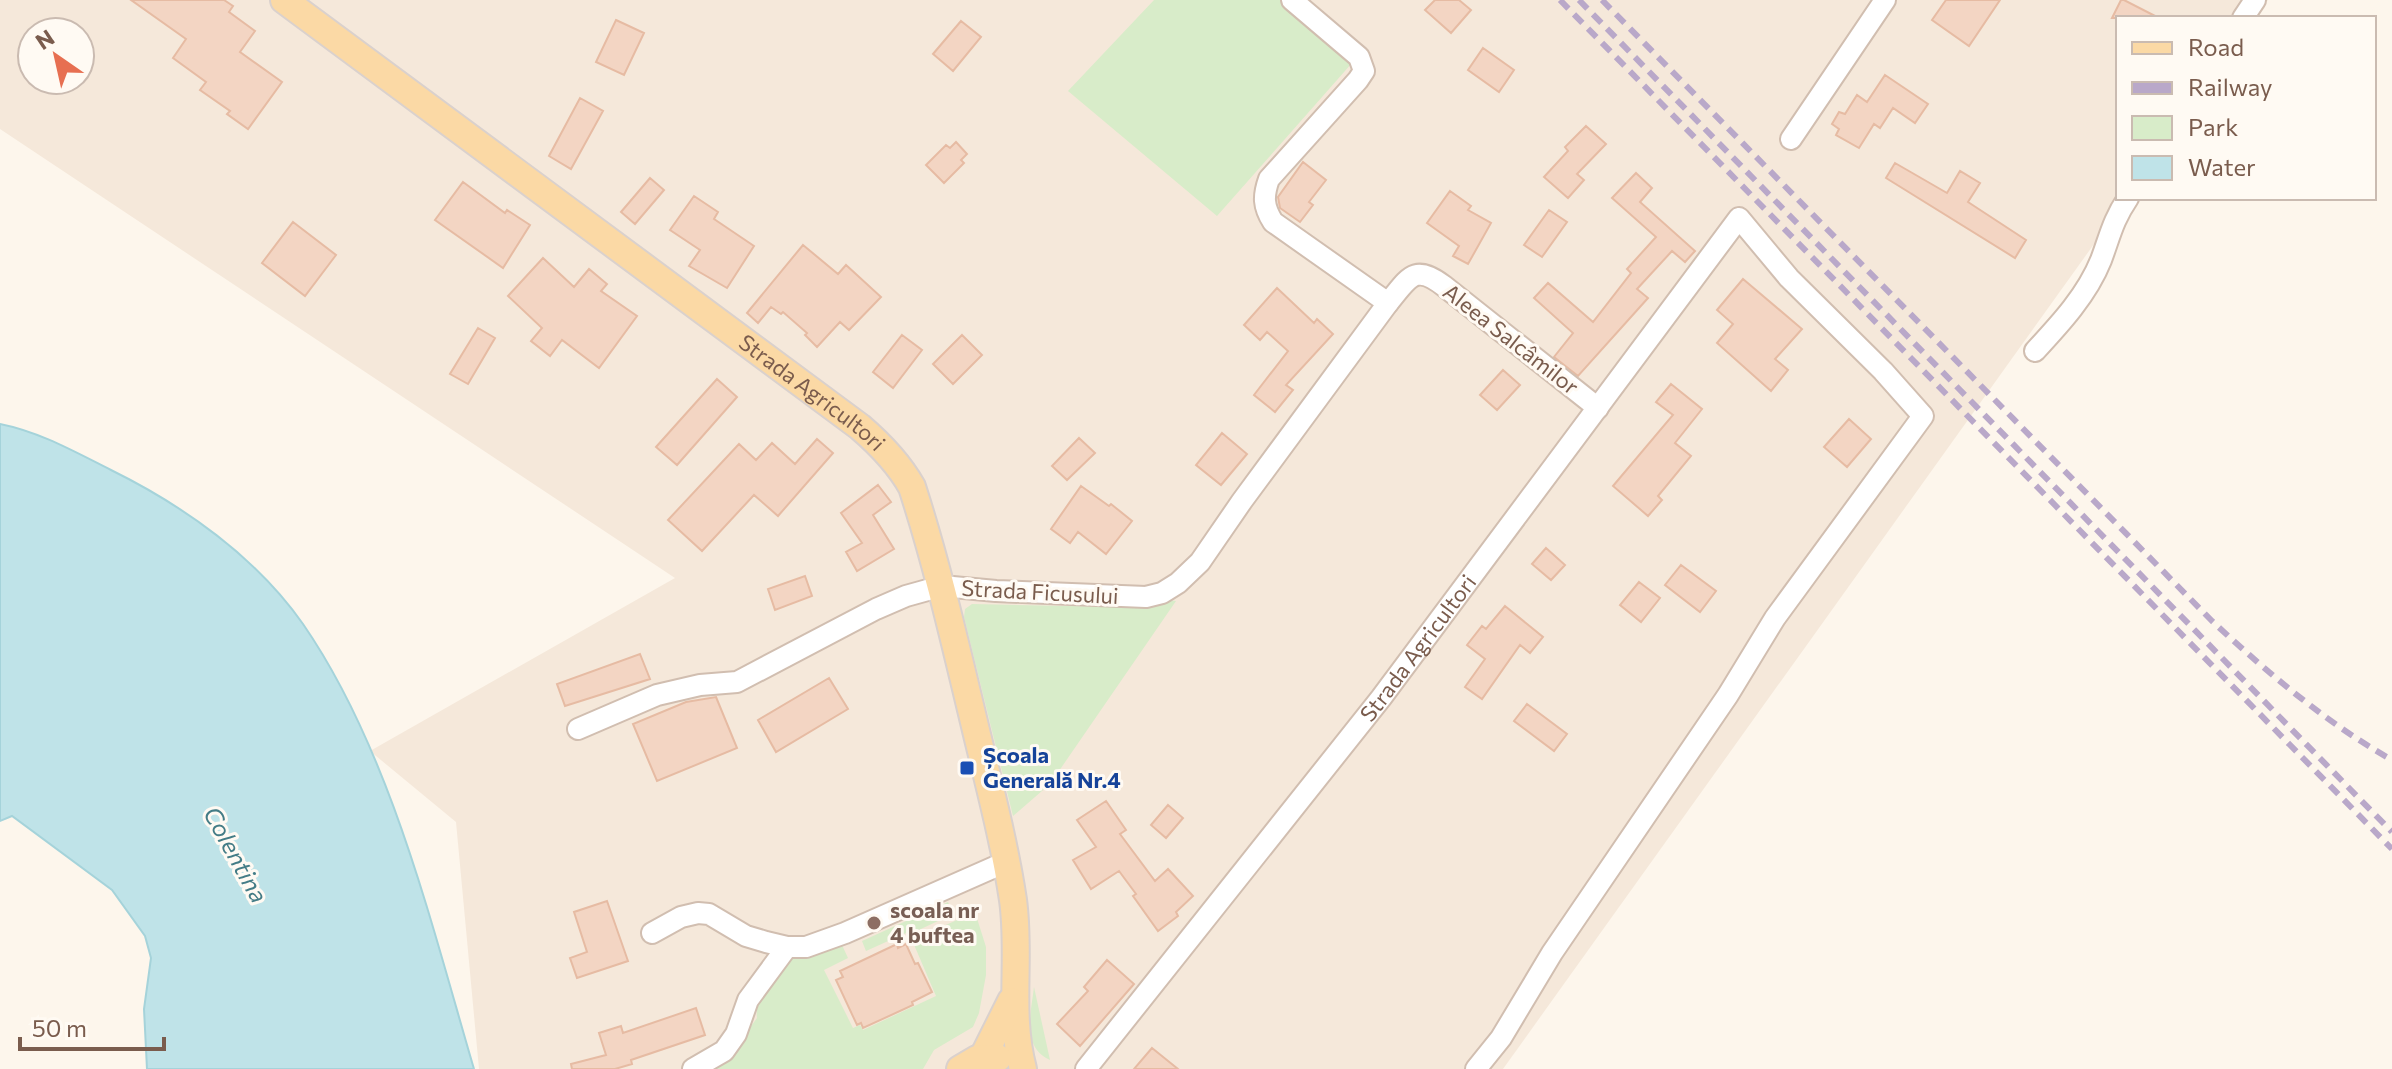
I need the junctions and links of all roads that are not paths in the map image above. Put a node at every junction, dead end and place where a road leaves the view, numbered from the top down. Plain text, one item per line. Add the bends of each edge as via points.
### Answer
1 (284, 0) edge
2 (1292, 0) edge
3 (1885, 0) edge
4 (1791, 139) dead end
5 (2127, 200) edge
6 (1388, 303) junction
7 (2035, 351) dead end
8 (1598, 408) junction
9 (942, 586) junction
10 (578, 729) dead end
11 (1006, 862) junction
12 (652, 933) dead end
13 (787, 947) junction
14 (1013, 994) junction
15 (972, 1063) edge
16 (693, 1069) edge
17 (1023, 1069) edge
18 (1086, 1069) edge
19 (1476, 1069) edge

1 - 9 main road, Strada Agricultori via 874,439 912,487
2 - 6 street via 1359,57 1364,71 1269,179 1265,209 1273,222
3 - 4 street
5 - 7 street via 2086,287
6 - 8 street, Aleea Salcâmilor via 1409,278 1431,276
6 - 9 street, Strada Ficusului via 1200,562 1178,583 1146,597
8 - 18 street, Strada Agricultori via 1381,698
8 - 19 street, Strada Agricultori via 1739,218 1789,278 1923,416 1784,606
9 - 10 street, Strada Ficusului via 876,609 737,682 657,695
9 - 11 main road, Strada Agricultori
11 - 13 street via 835,937
11 - 14 main road, Strada Agricultori via 1018,950
12 - 13 street via 681,917 709,914 746,936
13 - 16 street via 748,1000 724,1051
14 - 15 main road, Strada Agricultori
14 - 17 main road, Strada Agricultori
15 - 17 main road via 1002,1058

